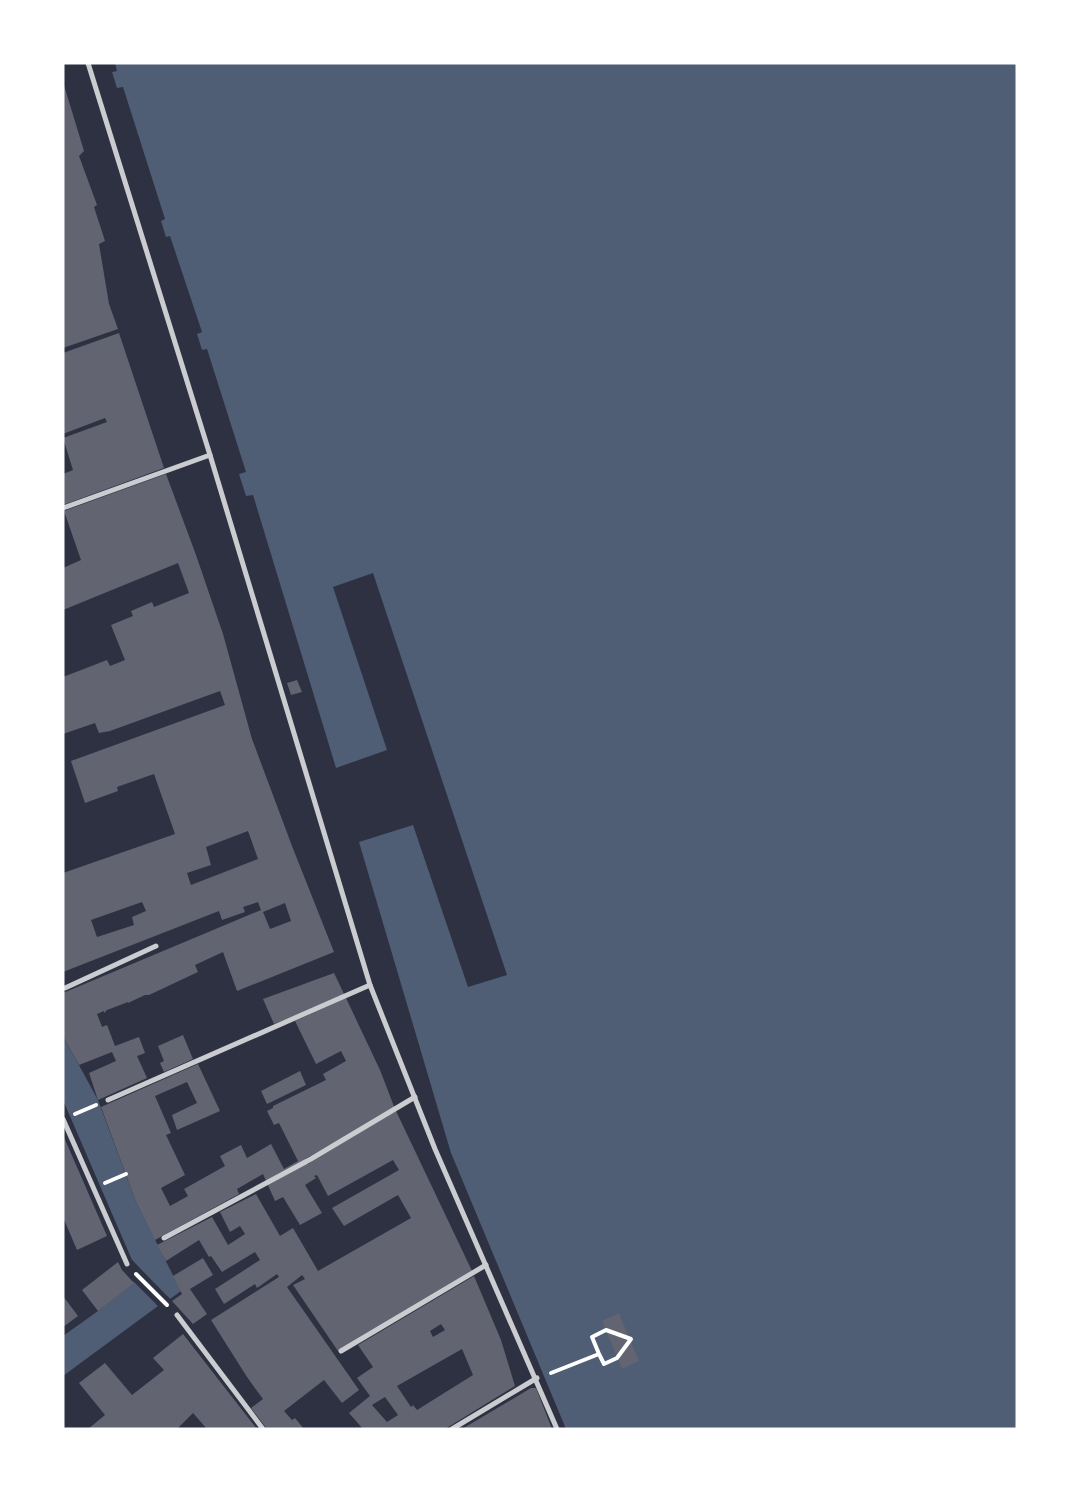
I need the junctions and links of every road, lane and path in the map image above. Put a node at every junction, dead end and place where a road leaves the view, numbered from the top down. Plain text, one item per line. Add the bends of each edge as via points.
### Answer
1 (88, 63) edge
2 (210, 455) junction
3 (63, 508) edge
4 (156, 946) dead end
5 (370, 985) junction
6 (64, 988) dead end
7 (415, 1097) junction
8 (108, 1100) dead end
9 (63, 1119) edge
10 (164, 1238) dead end
11 (127, 1264) dead end
12 (486, 1265) junction
13 (151, 1288) dead end
14 (177, 1315) joint
15 (341, 1351) dead end
16 (600, 1354) junction
17 (537, 1378) junction
18 (263, 1429) edge
19 (452, 1429) edge
20 (557, 1429) edge

1 - 2 street
2 - 3 street
2 - 5 street
4 - 6 street
5 - 7 street
5 - 8 street
7 - 10 street via 311,1159
7 - 12 street
9 - 11 street
12 - 15 street
12 - 17 street
13 - 14 path
14 - 18 street
16 - 16 path via 604,1364 617,1358 631,1339 606,1330 592,1337
16 - 17 path
17 - 19 street
17 - 20 street

